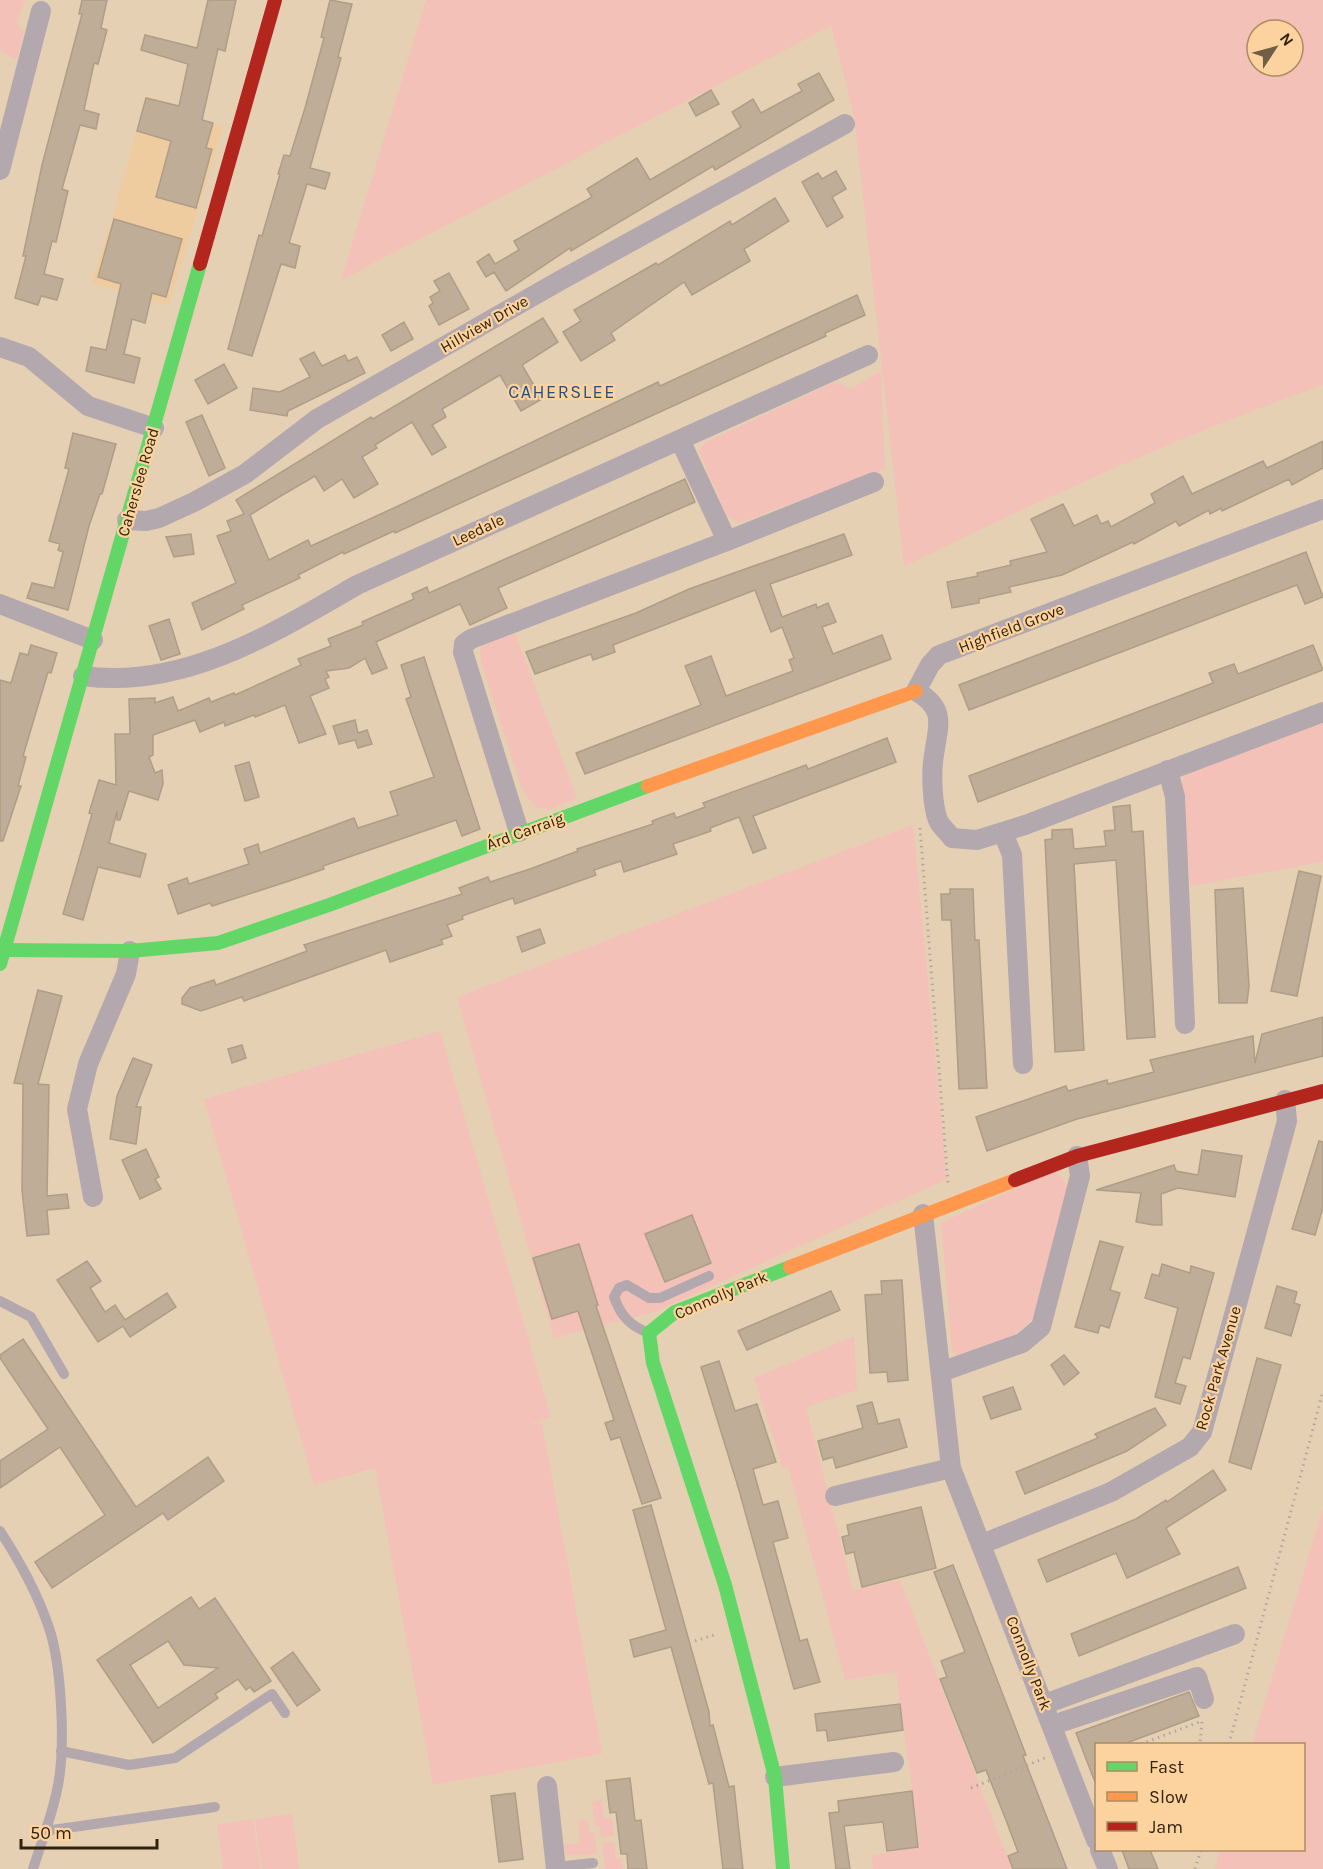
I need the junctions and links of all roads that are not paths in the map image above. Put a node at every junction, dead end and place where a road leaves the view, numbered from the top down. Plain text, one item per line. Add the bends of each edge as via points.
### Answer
1 (275, 0) edge
2 (41, 11) dead end
3 (845, 124) dead end
4 (0, 170) edge
5 (0, 347) edge
6 (868, 355) dead end
7 (154, 428) junction
8 (680, 440) junction
9 (874, 482) dead end
10 (1323, 509) edge
11 (127, 520) junction
12 (727, 541) junction
13 (0, 604) edge
14 (93, 640) junction
15 (83, 676) junction
16 (916, 691) junction
17 (1323, 712) edge
18 (1168, 770) junction
19 (519, 832) junction
20 (1003, 833) junction
21 (4, 950) junction
22 (130, 951) junction
23 (0, 964) edge
24 (1185, 1024) dead end
25 (1023, 1064) dead end
26 (1323, 1091) edge
27 (1285, 1100) junction
28 (1077, 1156) junction
29 (93, 1197) dead end
30 (923, 1214) junction
31 (709, 1276) dead end
32 (0, 1301) edge
33 (650, 1333) junction
34 (941, 1372) junction
35 (64, 1374) dead end
36 (951, 1468) junction
37 (835, 1496) dead end
38 (0, 1531) edge
39 (982, 1544) junction
40 (1235, 1634) dead end
41 (1204, 1699) dead end
42 (1045, 1704) junction
43 (285, 1713) dead end
44 (1053, 1725) junction
45 (61, 1751) junction
46 (894, 1762) dead end
47 (775, 1777) junction
48 (547, 1786) dead end
49 (215, 1807) dead end
50 (45, 1831) junction
51 (1095, 1837) edge
52 (1100, 1851) edge
53 (593, 1863) dead end
54 (556, 1868) edge
55 (33, 1869) edge
56 (783, 1869) edge
57 (1108, 1869) edge

1 - 7 street, Caherslee Road
2 - 4 street
3 - 11 street, Hillview Drive via 317,419 245,474 159,518
5 - 7 street via 29,357 88,406
6 - 8 street, Leedale
7 - 11 street, Caherslee Road
8 - 12 street
8 - 15 street, Leedale via 357,585 280,630 211,661 125,680
9 - 12 street
10 - 16 street, Highfield Grove via 939,655
11 - 14 street, Caherslee Road
12 - 19 street via 464,644 463,652
13 - 14 street
14 - 15 street, Caherslee Road
15 - 21 street, Caherslee Road
16 - 19 street, Árd Carraig
16 - 20 street via 931,700 937,711 940,730 932,783 938,820 952,838 977,840
17 - 18 street
18 - 20 street
18 - 24 street via 1175,797
19 - 22 street, Árd Carraig via 246,935 218,943
20 - 25 street via 1012,855
21 - 22 street, Árd Carraig
21 - 23 street, Caherslee Road
22 - 29 street via 126,974 88,1064 77,1109
26 - 27 street
27 - 28 street
27 - 39 street, Rock Park Avenue via 1287,1120 1202,1432 1190,1447 1111,1492
28 - 30 street
28 - 34 street via 1080,1176 1041,1327 1022,1343
30 - 33 street, Connolly Park via 675,1312
30 - 34 street, Connolly Park
31 - 33 lane via 660,1298 649,1298 627,1285 619,1288 614,1297 620,1312 634,1328
32 - 35 lane via 31,1317
33 - 47 street via 653,1363 725,1585
34 - 36 street, Connolly Park
36 - 37 street
36 - 39 street, Connolly Park
38 - 45 lane via 18,1559 49,1626 58,1674
39 - 42 street, Connolly Park
40 - 42 street
41 - 44 street, Connolly Park via 1197,1677
42 - 44 street, Connolly Park
43 - 45 lane via 272,1694 175,1758 129,1765
44 - 51 street, Connolly Park
45 - 50 lane via 58,1789
46 - 47 street
47 - 56 street
48 - 54 street
49 - 50 lane
50 - 55 lane
52 - 57 street
53 - 54 lane

